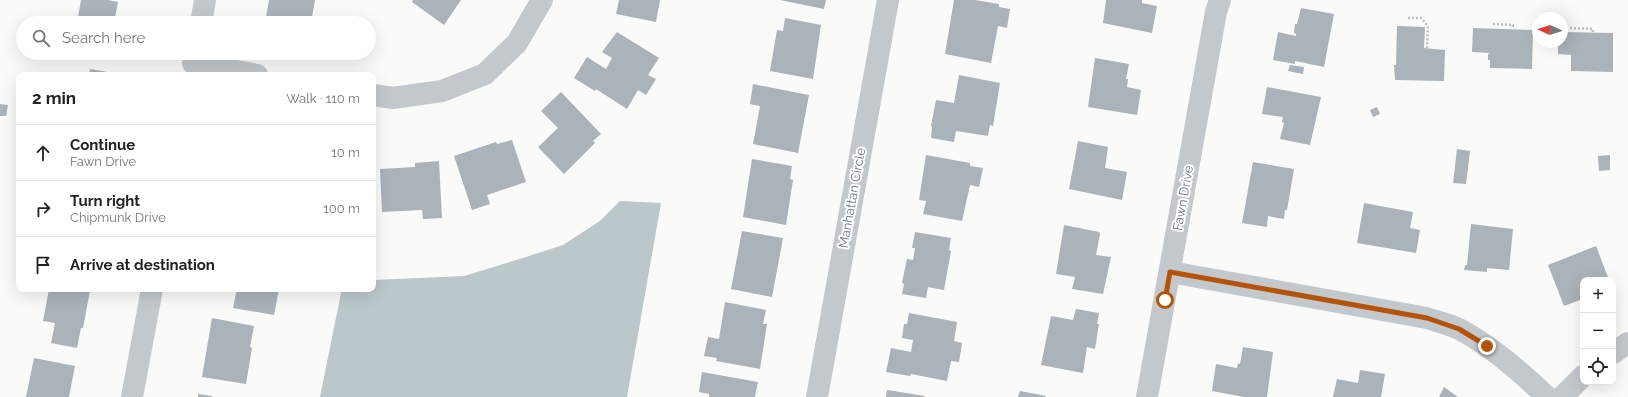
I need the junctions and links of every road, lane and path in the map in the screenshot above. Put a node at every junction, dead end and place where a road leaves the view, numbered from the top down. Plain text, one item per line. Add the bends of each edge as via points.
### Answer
1 (205, 0) edge
2 (542, 0) edge
3 (888, 0) edge
4 (1220, 0) edge
5 (202, 16) edge
6 (1408, 18) dead end
7 (1492, 24) dead end
8 (1570, 28) dead end
9 (1512, 29) dead end
10 (1593, 33) dead end
11 (1427, 48) dead end
12 (193, 64) edge
13 (240, 72) edge
14 (376, 95) edge
15 (1170, 272) junction
16 (151, 292) edge
17 (1628, 343) edge
18 (1616, 351) edge
19 (1580, 379) edge
20 (132, 397) edge
21 (817, 397) edge
22 (1147, 397) edge
23 (1547, 397) edge
24 (1562, 397) edge

1 - 5 street
2 - 14 street via 517,43 485,74 442,91 393,98
3 - 21 street, Manhattan Circle
4 - 15 street, Fawn Drive
6 - 11 path via 1421,18 1428,26
7 - 9 path via 1513,25
8 - 10 path via 1594,29
12 - 13 street
15 - 22 street, Fawn Drive
15 - 23 street via 1427,318 1459,329 1487,346
16 - 20 street
17 - 18 street
19 - 24 street

